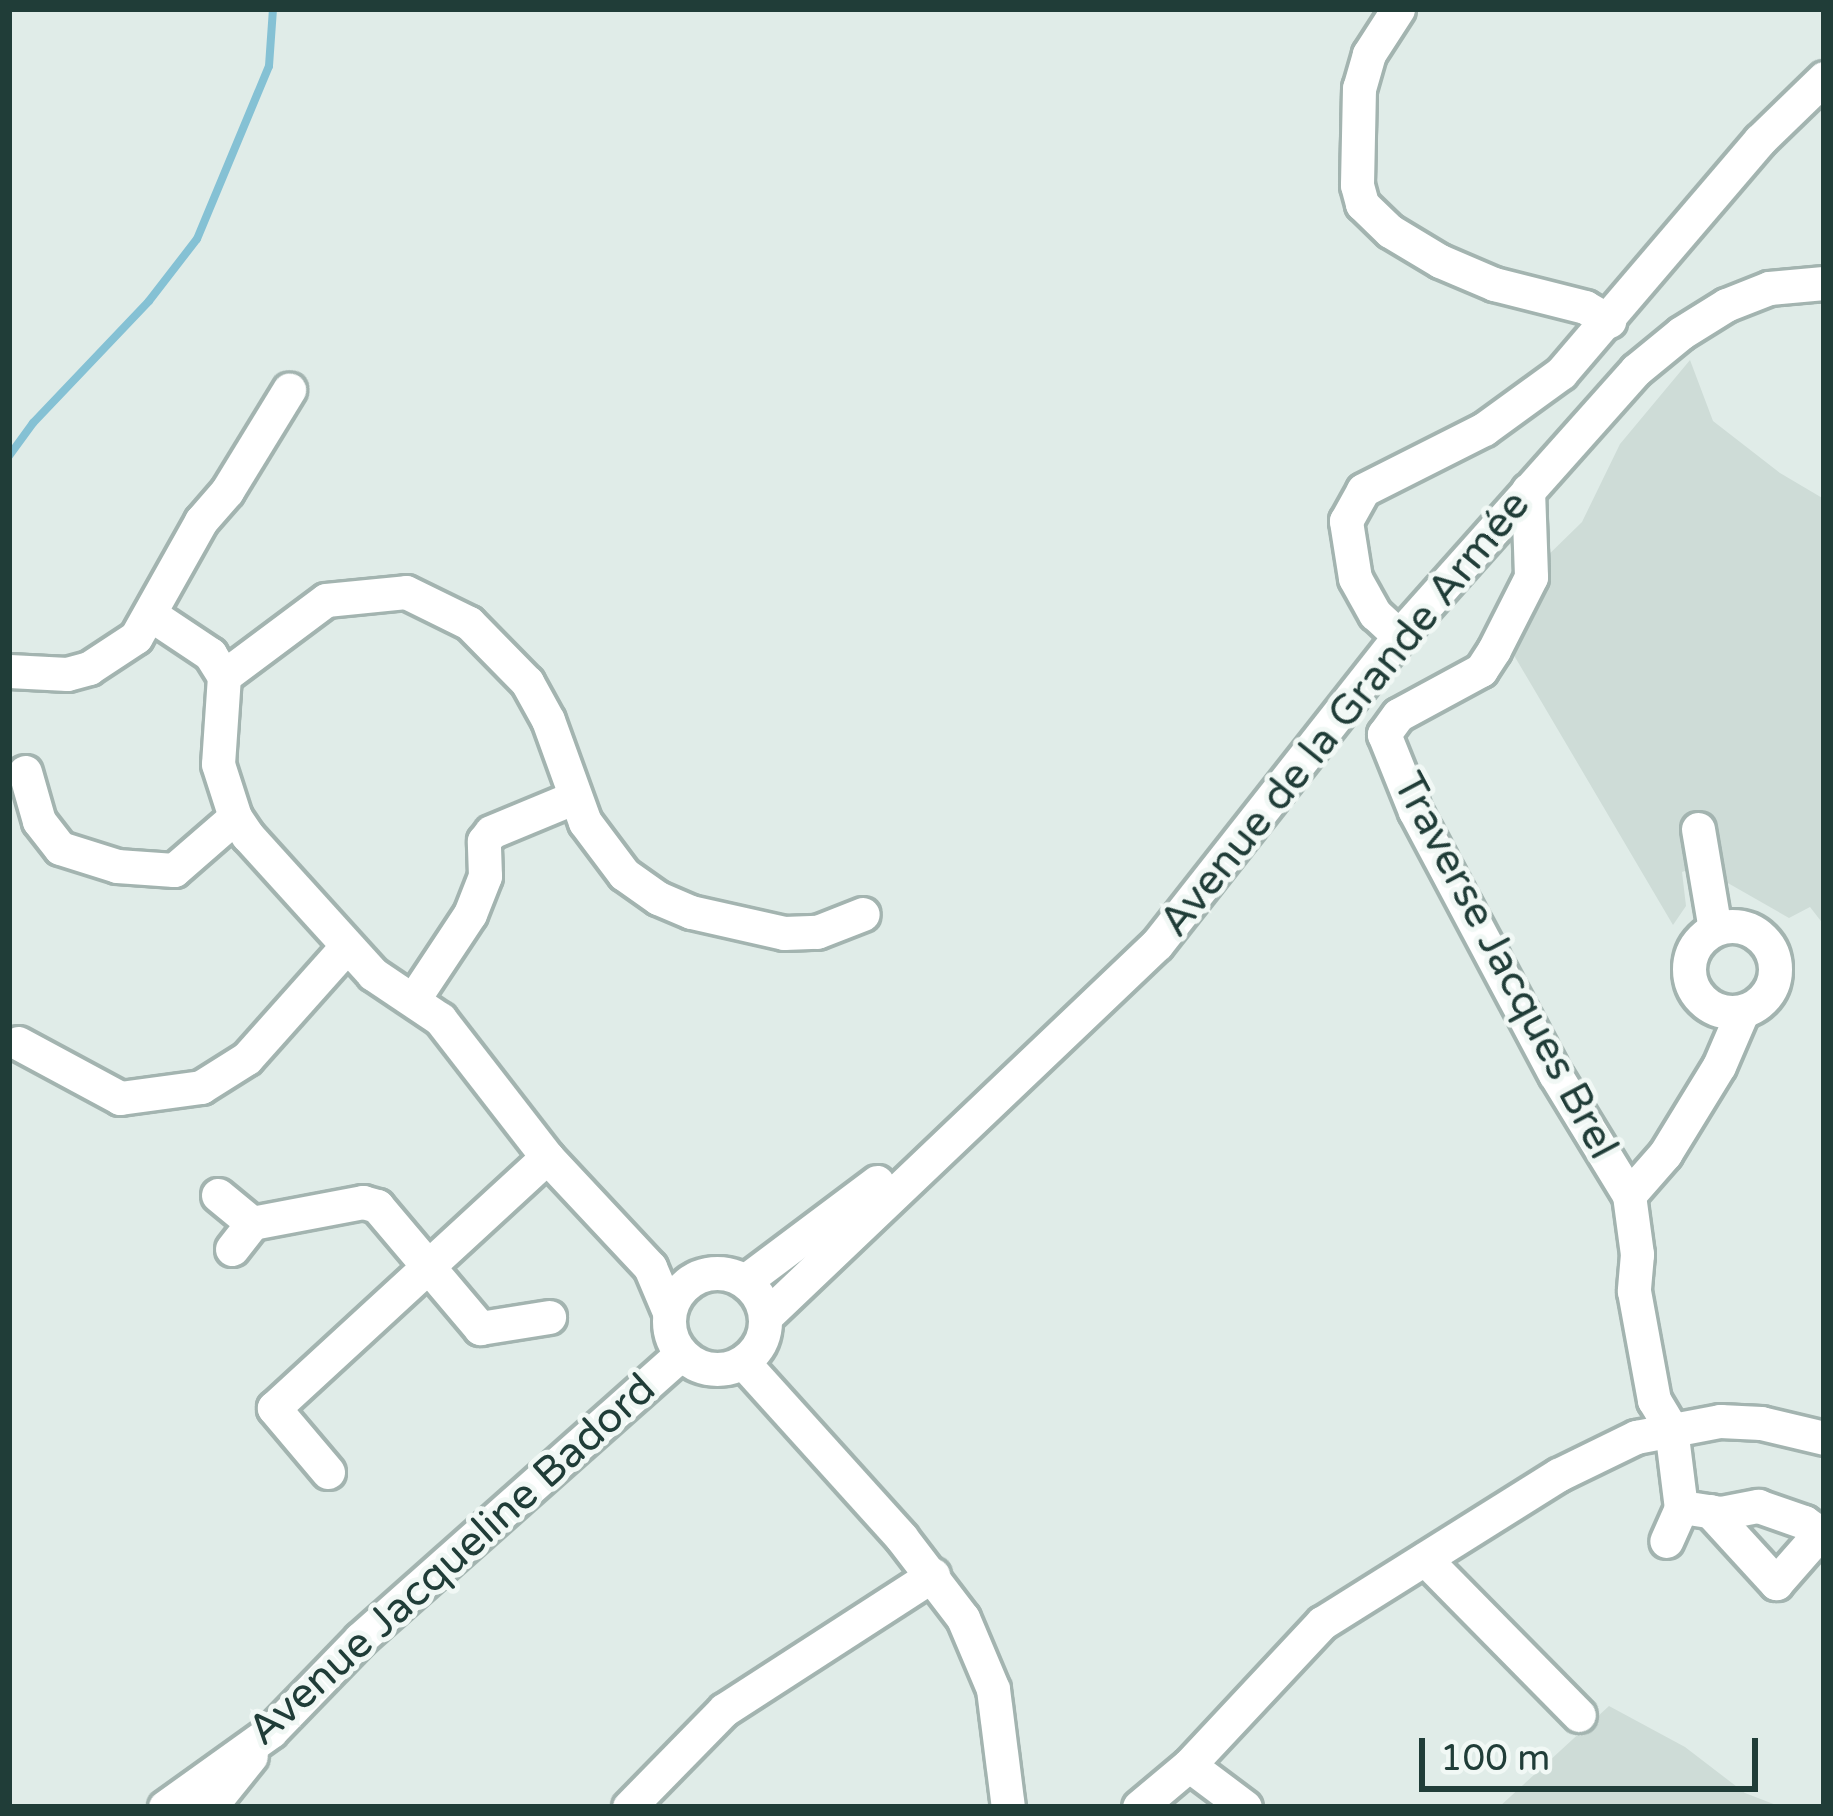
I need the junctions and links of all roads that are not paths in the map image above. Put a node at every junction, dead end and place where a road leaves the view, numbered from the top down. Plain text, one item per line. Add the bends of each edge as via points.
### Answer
1 (1398, 9) edge
2 (1824, 78) edge
3 (1824, 283) edge
4 (1610, 321) junction
5 (289, 390) dead end
6 (1528, 490) junction
7 (153, 616) junction
8 (1399, 636) junction
9 (9, 671) edge
10 (224, 676) junction
11 (25, 772) dead end
12 (575, 796) junction
13 (235, 817) junction
14 (1698, 829) dead end
15 (863, 914) dead end
16 (1715, 929) junction
17 (346, 947) junction
18 (413, 1000) junction
19 (1741, 1015) junction
20 (18, 1043) dead end
21 (995, 1097) junction
22 (547, 1157) junction
23 (1629, 1195) junction
24 (218, 1196) dead end
25 (650, 1267) junction
26 (429, 1268) junction
27 (693, 1280) junction
28 (745, 1281) junction
29 (669, 1312) junction
30 (765, 1316) junction
31 (549, 1317) dead end
32 (681, 1354) junction
33 (743, 1362) junction
34 (1671, 1429) junction
35 (1824, 1438) edge
36 (328, 1472) dead end
37 (1696, 1509) junction
38 (1822, 1534) edge
39 (1666, 1541) dead end
40 (1425, 1559) junction
41 (933, 1575) junction
42 (1579, 1715) dead end
43 (271, 1731) junction
44 (1190, 1765) junction
45 (165, 1807) edge
46 (210, 1807) edge
47 (629, 1807) edge
48 (1008, 1807) edge
49 (1139, 1807) edge
50 (1245, 1807) edge

1 - 4 street via 1359,88 1363,204 1440,261
2 - 4 street via 1760,140
3 - 6 street, Avenue de la Grande Armée via 1769,288 1681,333 1636,370
4 - 8 street via 1561,374 1484,429 1363,490 1346,521 1355,578
5 - 7 street via 201,521
6 - 8 street, Avenue de la Grande Armée
6 - 23 street, Traverse Jacques Brel via 1531,577 1494,650 1481,670 1398,715 1384,734 1415,811
7 - 9 street via 136,638 89,668
7 - 10 street via 210,654
8 - 21 street, Avenue de la Grande Armée via 1157,944
10 - 12 street via 326,600 406,592 470,623 526,682
10 - 13 street via 218,764
11 - 13 street via 39,821 60,848 118,866 174,869
12 - 15 street via 601,847 658,898 784,933 817,932
12 - 18 street via 491,832 479,895
13 - 17 street
14 - 16 street
16 - 19 street via 1690,958 1690,985 1702,1001
16 - 19 street via 1742,927 1766,940 1777,960 1767,994
17 - 18 street
17 - 20 street via 247,1058 201,1087 120,1098
18 - 22 street via 440,1019
19 - 23 street via 1665,1154
21 - 28 street, Avenue de la Grande Armée
21 - 30 street, Avenue de la Grande Armée
22 - 25 street
22 - 26 street
23 - 34 street, Traverse Jacques Brel via 1634,1291 1654,1400
24 - 26 street via 242,1236 363,1202 377,1206
25 - 27 street
25 - 29 street
26 - 31 street via 480,1328
26 - 36 street via 274,1408
27 - 28 street via 713,1273
27 - 29 street
28 - 30 street
29 - 32 street
30 - 33 street via 761,1342
32 - 33 street via 717,1370
32 - 43 street, Avenue Jacqueline Badord via 360,1640
33 - 41 street
34 - 35 street via 1761,1423
34 - 37 street, Traverse Jacques Brel
34 - 40 street via 1594,1456
37 - 38 street via 1758,1506
37 - 38 street via 1776,1583
37 - 39 street
40 - 42 street
40 - 44 street via 1322,1623
41 - 47 street via 724,1710
41 - 48 street via 963,1618 993,1689
43 - 45 street, Avenue Jacqueline Badord
43 - 46 street
44 - 49 street
44 - 50 street

